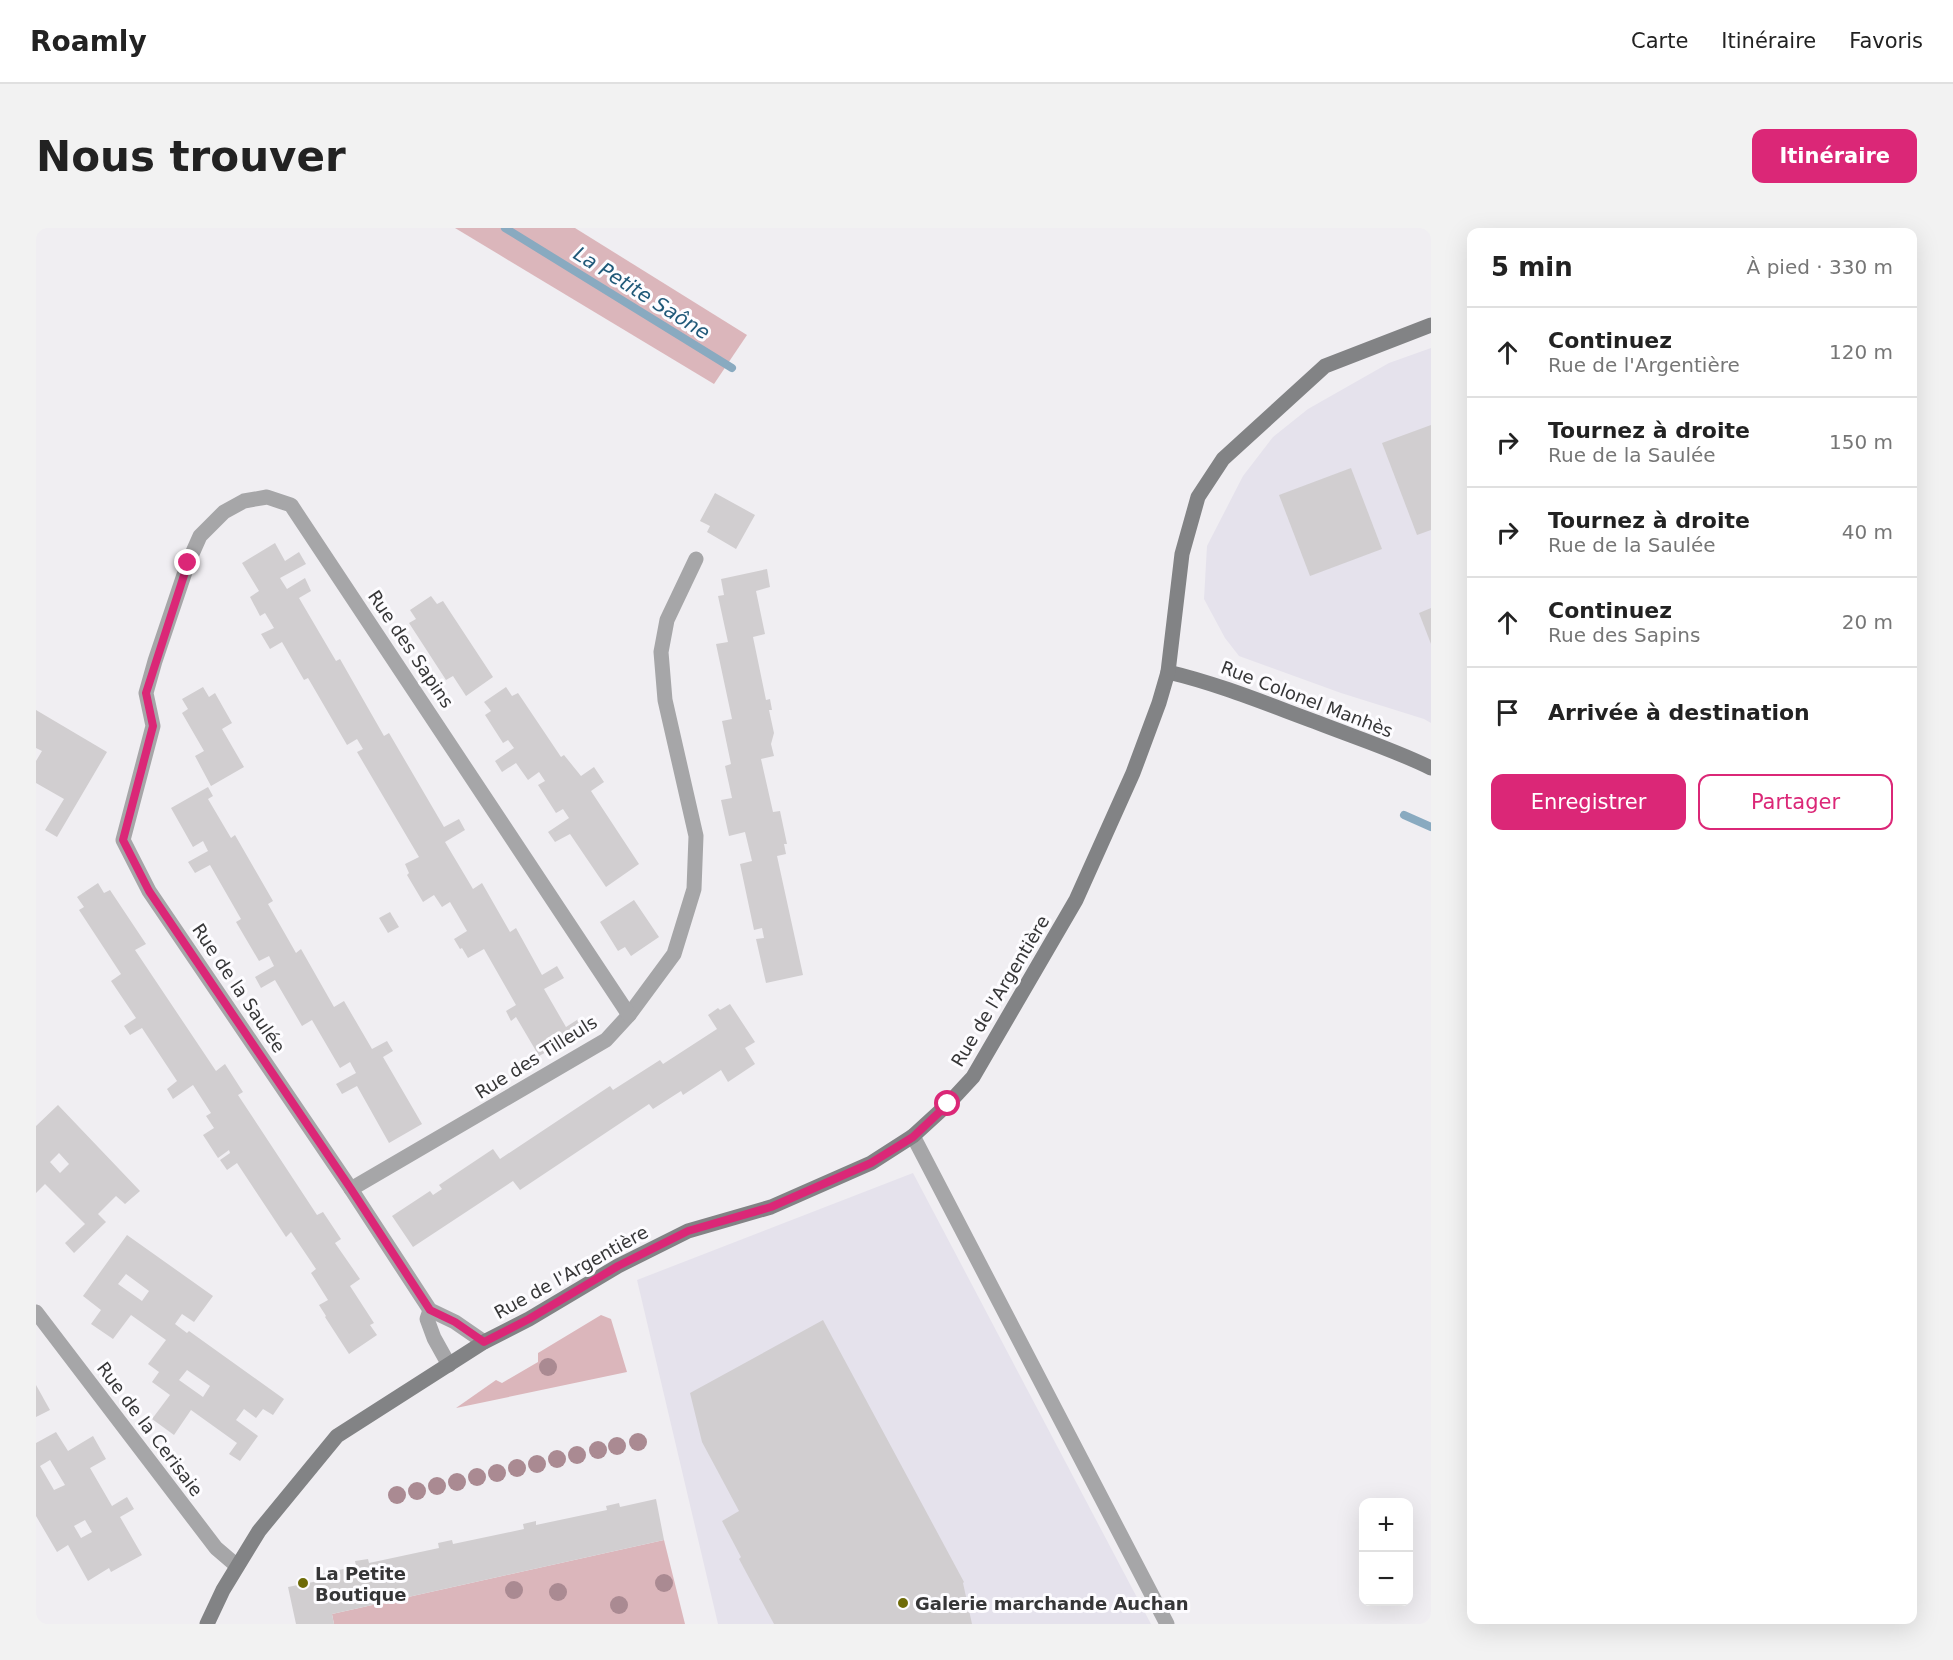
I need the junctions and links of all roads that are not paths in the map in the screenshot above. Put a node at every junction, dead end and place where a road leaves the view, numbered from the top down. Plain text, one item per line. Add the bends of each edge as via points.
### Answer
1 (1431, 325) edge
2 (696, 559) dead end
3 (155, 661) joint
4 (1168, 672) junction
5 (1431, 768) edge
6 (629, 1015) junction
7 (913, 1137) junction
8 (351, 1189) junction
9 (430, 1310) junction
10 (36, 1312) edge
11 (484, 1342) junction
12 (449, 1365) junction
13 (237, 1566) junction
14 (207, 1624) edge
15 (1167, 1624) edge

1 - 4 main road, Rue de l'Argentière via 1325,366 1223,459 1198,497 1182,554
2 - 6 street, Rue des Tilleuls via 667,620 660,652 665,700 696,836 694,889 674,954
3 - 6 street, Rue des Sapins via 200,536 224,512 244,501 267,498 291,505
3 - 8 street, Rue de la Saulée via 146,693 153,726 123,840 149,891
4 - 5 main road, Rue Colonel Manhès via 1235,692
4 - 7 main road, Rue de l'Argentière via 1133,773 1076,900 973,1077
6 - 8 street, Rue des Tilleuls via 606,1040
7 - 11 main road, Rue de l'Argentière via 871,1163 771,1207 688,1231
7 - 15 street
8 - 9 street, Rue de la Saulée
9 - 11 street
9 - 12 street, Rue de la Saulée via 427,1319
10 - 13 street, Rue de la Cerisaie via 216,1548
11 - 12 main road, Rue de l'Argentière
12 - 13 main road, Rue de l'Argentière via 337,1436 259,1531
13 - 14 main road, Rue de l'Argentière

